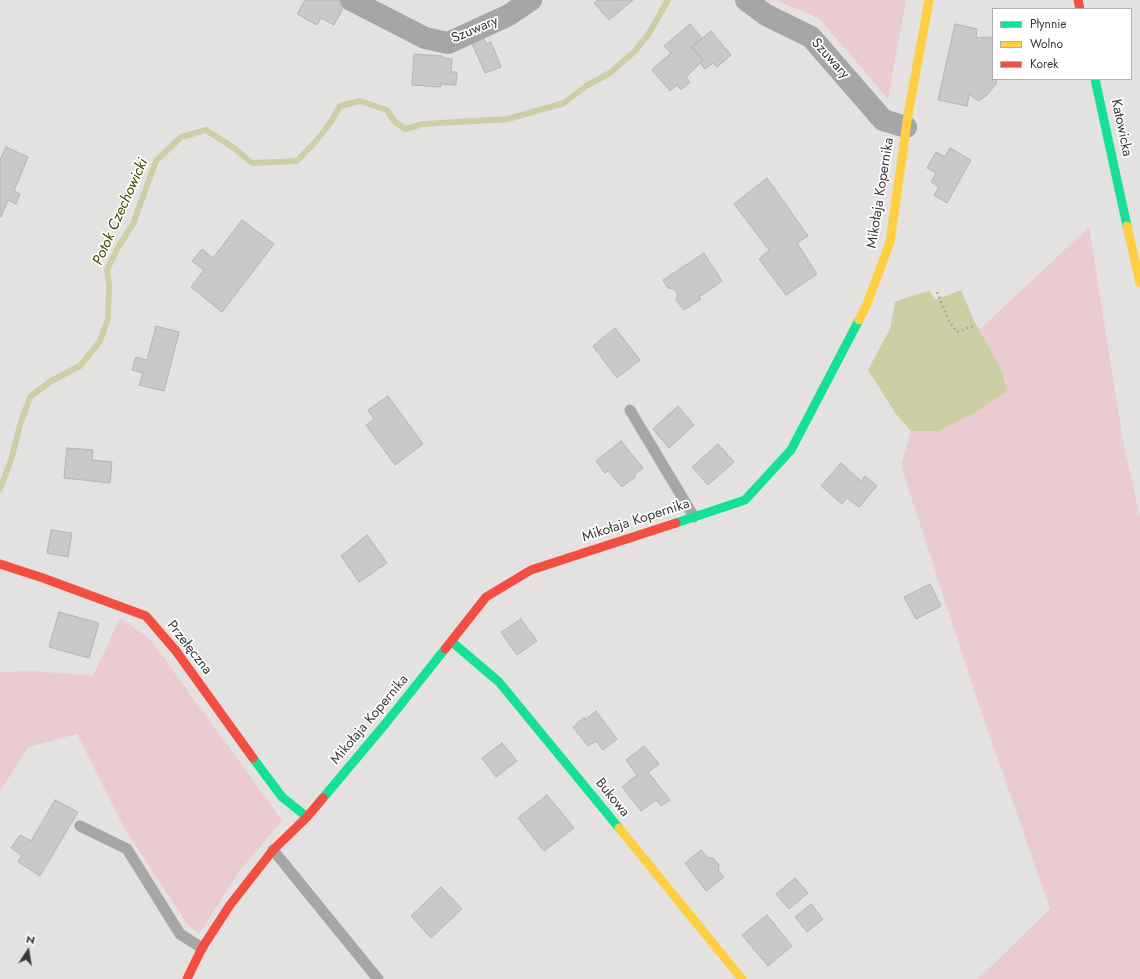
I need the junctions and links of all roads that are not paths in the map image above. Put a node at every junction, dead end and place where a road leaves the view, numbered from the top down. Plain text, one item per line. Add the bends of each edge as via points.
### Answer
1 (351, 0) edge
2 (531, 0) edge
3 (746, 0) edge
4 (929, 0) edge
5 (1095, 80) edge
6 (906, 127) junction
7 (1128, 231) junction
8 (1140, 253) edge
9 (1140, 283) edge
10 (630, 410) dead end
11 (694, 517) junction
12 (0, 564) edge
13 (452, 642) junction
14 (307, 817) junction
15 (80, 826) dead end
16 (273, 850) junction
17 (202, 948) junction
18 (187, 979) edge
19 (378, 979) edge
20 (742, 979) edge

1 - 2 street, Szuwary via 424,38 448,42 509,15
3 - 6 street, Szuwary via 766,15 811,37 883,120
4 - 6 street, Mikołaja Kopernika
5 - 7 street, Katowicka
6 - 11 street, Mikołaja Kopernika via 890,242 867,304 791,450 745,500
7 - 8 street, Katowicka
7 - 9 street, Katowicka
10 - 11 lane
11 - 13 street, Mikołaja Kopernika via 531,570 486,597
12 - 14 street, Przełęczna via 146,616 176,651 282,797
13 - 14 street, Mikołaja Kopernika
13 - 20 street, Bukowa via 499,682
14 - 16 street, Mikołaja Kopernika
15 - 17 lane via 127,849 180,934
16 - 17 street, Mikołaja Kopernika via 230,905
16 - 19 lane
17 - 18 street, Mikołaja Kopernika

